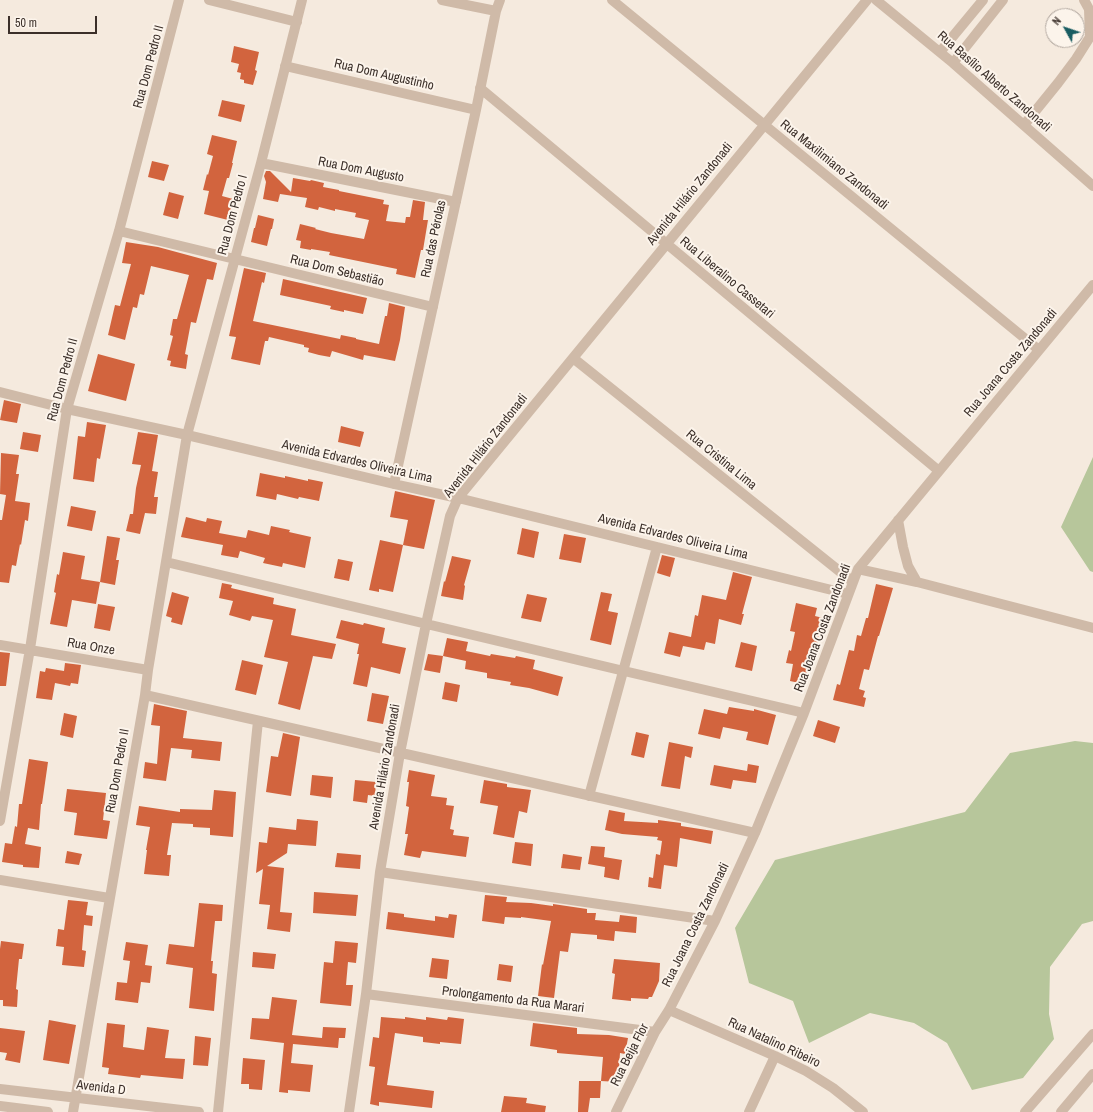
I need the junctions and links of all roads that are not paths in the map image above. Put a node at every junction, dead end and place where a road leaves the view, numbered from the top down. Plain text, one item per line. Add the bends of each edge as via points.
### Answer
1 (179, 0) edge
2 (210, 0) edge
3 (302, 0) edge
4 (442, 0) edge
5 (500, 0) edge
6 (612, 0) edge
7 (867, 0) edge
8 (876, 0) edge
9 (983, 0) edge
10 (1002, 0) edge
11 (1084, 0) edge
12 (496, 12) junction
13 (297, 22) junction
14 (940, 52) junction
15 (953, 63) junction
16 (285, 66) junction
17 (480, 88) junction
18 (476, 110) junction
19 (764, 124) junction
20 (1024, 125) junction
21 (261, 163) junction
22 (1093, 186) edge
23 (456, 202) junction
24 (119, 231) junction
25 (666, 244) junction
26 (235, 259) junction
27 (1093, 285) edge
28 (433, 307) junction
29 (1039, 350) junction
30 (573, 358) junction
31 (0, 392) edge
32 (67, 409) junction
33 (187, 435) junction
34 (939, 471) junction
35 (394, 484) junction
36 (458, 498) junction
37 (898, 520) junction
38 (657, 547) junction
39 (166, 562) junction
40 (858, 569) junction
41 (853, 582) junction
42 (917, 582) junction
43 (848, 594) junction
44 (426, 624) junction
45 (1093, 628) edge
46 (0, 645) edge
47 (30, 649) junction
48 (148, 670) junction
49 (624, 671) junction
50 (145, 695) junction
51 (804, 713) junction
52 (258, 722) junction
53 (400, 754) junction
54 (589, 796) junction
55 (0, 821) edge
56 (755, 833) junction
57 (380, 872) junction
58 (0, 880) edge
59 (109, 898) junction
60 (715, 921) junction
61 (366, 994) junction
62 (668, 1010) junction
63 (656, 1032) junction
64 (1093, 1034) edge
65 (775, 1056) junction
66 (1093, 1074) edge
67 (0, 1089) edge
68 (76, 1098) junction
69 (0, 1106) edge
70 (48, 1112) edge
71 (73, 1112) edge
72 (198, 1112) edge
73 (218, 1112) edge
74 (349, 1112) edge
75 (616, 1112) edge
76 (749, 1112) edge
77 (863, 1112) edge
78 (1025, 1112) edge
79 (1061, 1112) edge

1 - 24 street, Rua Dom Pedro II
2 - 13 street
3 - 13 street, Rua Dom Pedro I
4 - 12 street
5 - 12 street, Rua das Pérolas
6 - 19 street, Rua Maxilimiano Zandonadi
7 - 19 street, Avenida Hilário Zandonadi
8 - 14 street, Rua Basílio Alberto Zandonadi
9 - 14 street
10 - 15 street
11 - 20 street via 1089,9 1090,37 1063,77
12 - 17 street, Rua das Pérolas
13 - 16 street, Rua Dom Pedro I
14 - 15 street, Rua Basílio Alberto Zandonadi
15 - 20 street, Rua Basílio Alberto Zandonadi
16 - 18 street, Rua Dom Augustinho
16 - 21 street, Rua Dom Pedro I
17 - 18 street, Rua das Pérolas
17 - 25 street, Rua Liberalino Cassetari
18 - 23 street, Rua das Pérolas
19 - 25 street, Avenida Hilário Zandonadi
19 - 29 street, Rua Maxilimiano Zandonadi
20 - 22 street, Rua Basílio Alberto Zandonadi
21 - 23 street, Rua Dom Augusto
21 - 26 street, Rua Dom Pedro I
23 - 28 street, Rua das Pérolas
24 - 26 street, Rua Dom Sebastião
24 - 32 street, Rua Dom Pedro II
25 - 30 street, Avenida Hilário Zandonadi
25 - 34 street, Rua Liberalino Cassetari
26 - 28 street, Rua Dom Sebastião
26 - 33 street, Rua Dom Pedro I
27 - 29 street, Rua Joana Costa Zandonadi
28 - 35 street, Rua das Pérolas
29 - 34 street, Rua Joana Costa Zandonadi
30 - 36 street, Avenida Hilário Zandonadi
30 - 41 street, Rua Cristina Lima
31 - 32 street, Avenida Edvardes Oliveira Lima
32 - 33 street, Avenida Edvardes Oliveira Lima
32 - 47 street, Rua Dom Pedro II
33 - 35 street, Avenida Edvardes Oliveira Lima
33 - 39 street, Rua Dom Pedro II
34 - 37 street, Rua Joana Costa Zandonadi
35 - 36 street, Avenida Edvardes Oliveira Lima
36 - 38 street, Avenida Edvardes Oliveira Lima
36 - 44 street, Avenida Hilário Zandonadi via 450,516
37 - 40 street, Rua Joana Costa Zandonadi
37 - 42 street via 908,566
38 - 43 street, Avenida Edvardes Oliveira Lima
38 - 49 street
39 - 44 street
39 - 48 street, Rua Dom Pedro II
40 - 41 street, Rua Joana Costa Zandonadi
40 - 42 street
41 - 43 street, Rua Joana Costa Zandonadi
42 - 45 street
43 - 51 street, Rua Joana Costa Zandonadi
44 - 49 street
44 - 53 street, Avenida Hilário Zandonadi
46 - 47 street, Rua Onze
47 - 48 street, Rua Onze
47 - 55 street, Rua Dom Pedro II
48 - 50 street, Rua Dom Pedro II
49 - 51 street
49 - 54 street
50 - 52 street
50 - 59 street, Rua Dom Pedro II
51 - 56 street, Rua Joana Costa Zandonadi
52 - 53 street
52 - 73 street
53 - 54 street
53 - 57 street, Avenida Hilário Zandonadi
54 - 56 street
56 - 60 street, Rua Joana Costa Zandonadi
57 - 60 street
57 - 61 street, Avenida Hilário Zandonadi
58 - 59 street
59 - 68 street, Rua Dom Pedro II
60 - 62 street, Rua Joana Costa Zandonadi
61 - 63 street, Prolongamento da Rua Marari
61 - 74 street, Avenida Hilário Zandonadi
62 - 63 street, Rua Beija Flor
62 - 65 street, Rua Natalino Ribeiro
63 - 75 street, Rua Beija Flor
64 - 78 street
65 - 76 street
65 - 77 street, Rua Natalino Ribeiro via 823,1081
66 - 79 street
67 - 68 street, Avenida D
68 - 71 street, Rua Dom Pedro II
68 - 72 street, Avenida D
69 - 70 street

